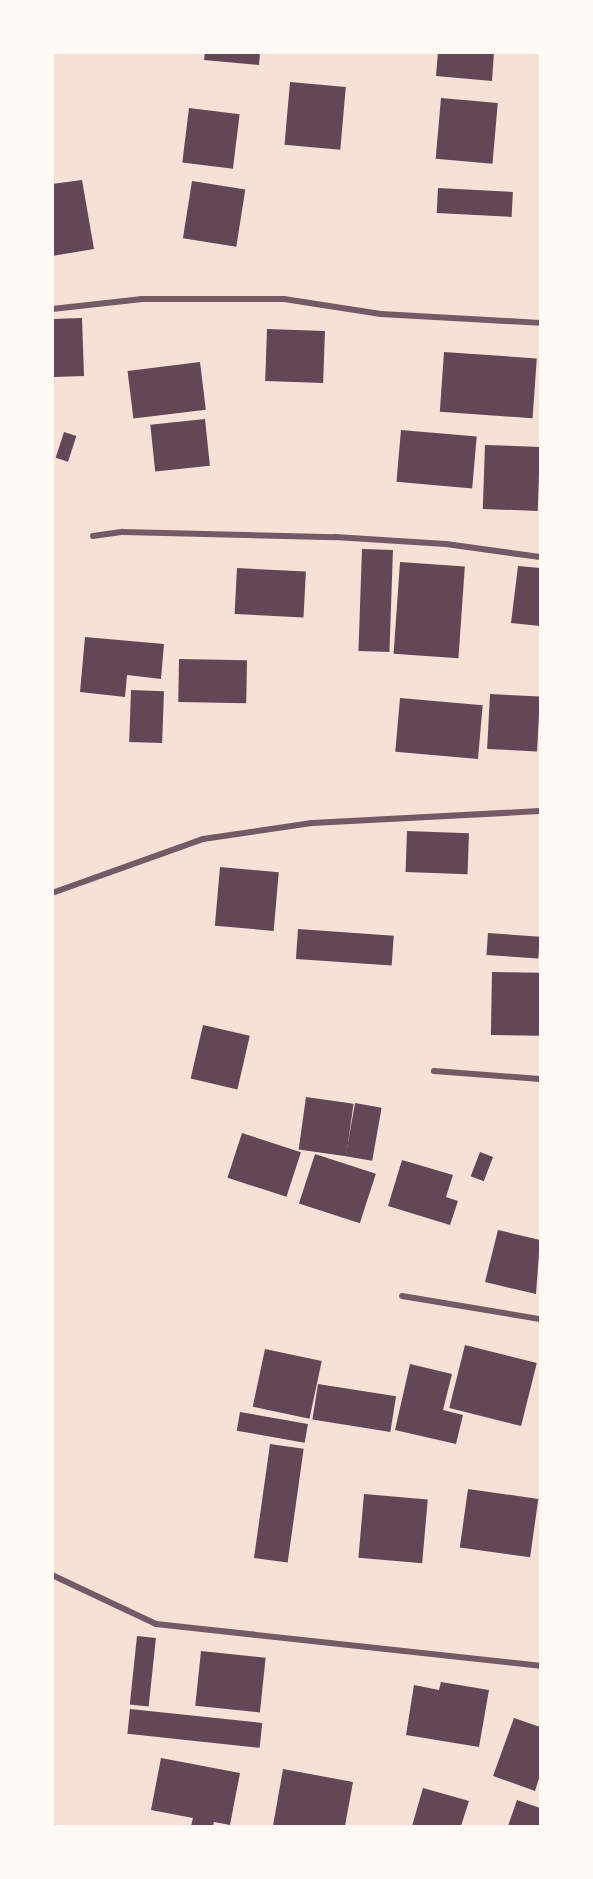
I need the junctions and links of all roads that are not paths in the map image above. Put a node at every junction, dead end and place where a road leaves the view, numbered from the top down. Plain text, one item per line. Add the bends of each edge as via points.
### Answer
1 (52, 309) edge
2 (540, 323) edge
3 (93, 536) dead end
4 (540, 557) edge
5 (540, 810) edge
6 (52, 893) edge
7 (435, 1071) dead end
8 (540, 1079) edge
9 (402, 1296) dead end
10 (540, 1318) edge
11 (52, 1575) edge
12 (540, 1666) edge

1 - 2 street via 142,299 285,300 381,314
3 - 4 street via 123,532 335,537 446,544
5 - 6 street via 312,823 203,839
7 - 8 street
9 - 10 street
11 - 12 street via 156,1624

